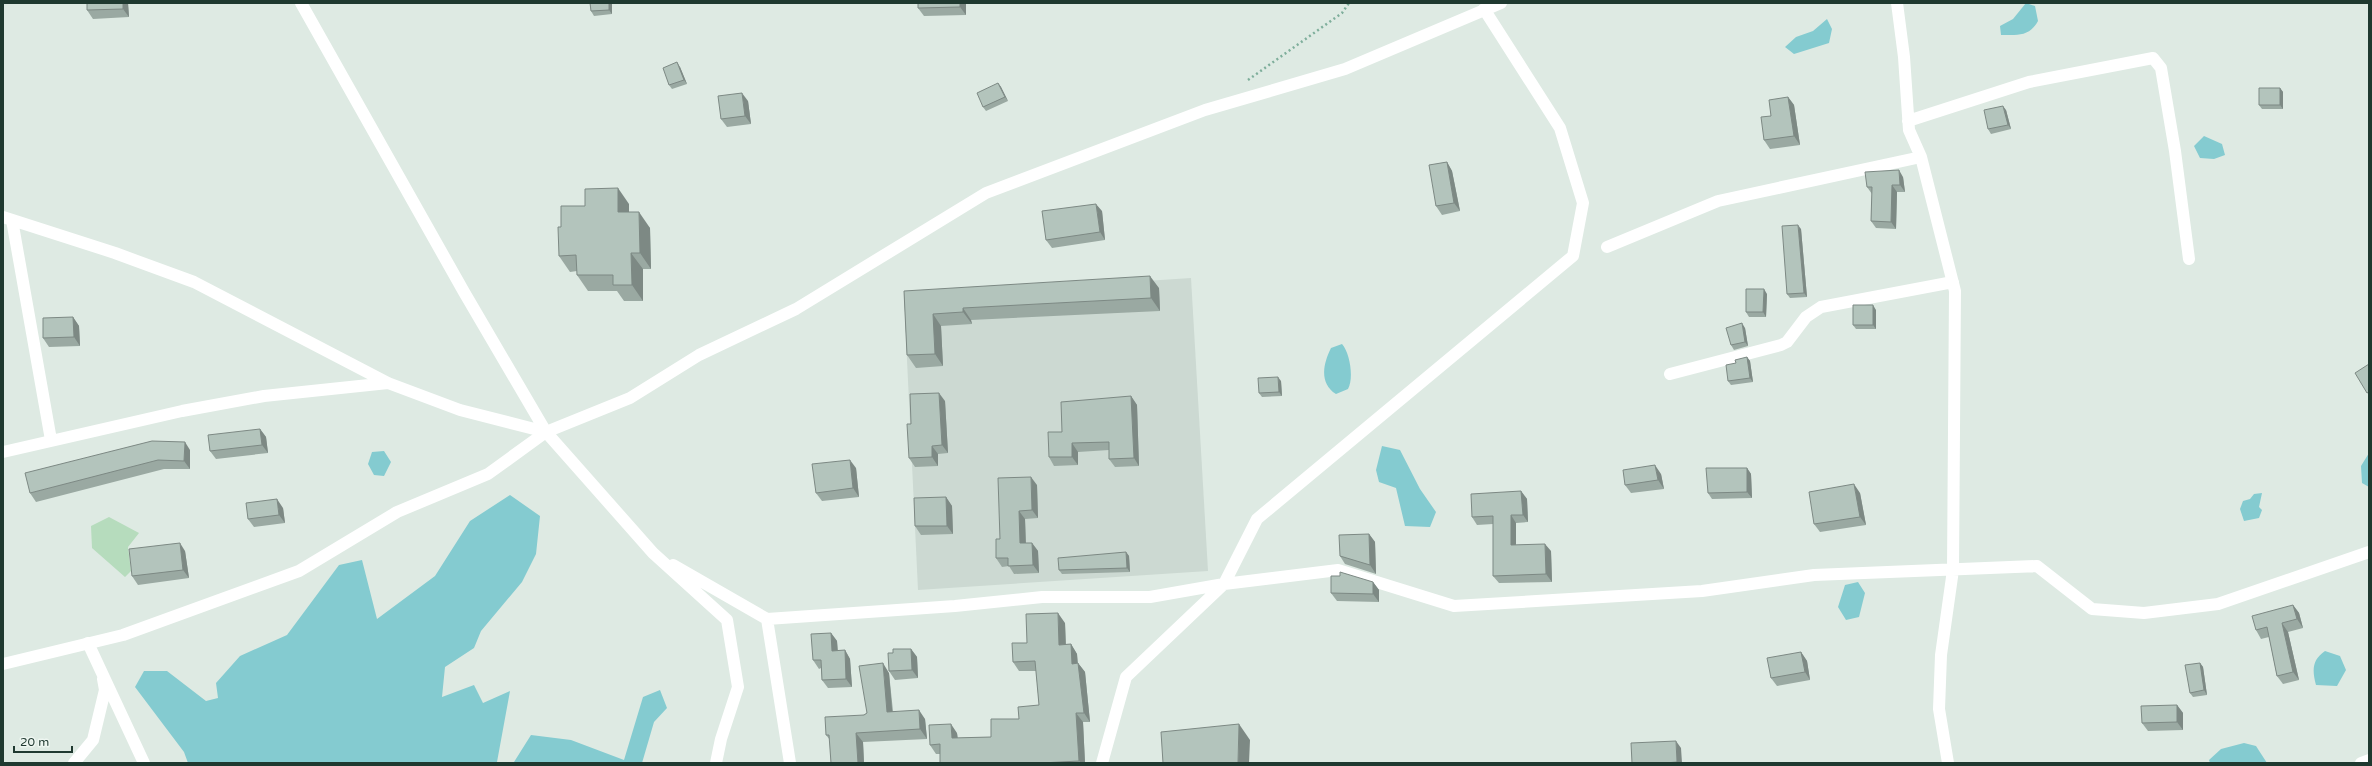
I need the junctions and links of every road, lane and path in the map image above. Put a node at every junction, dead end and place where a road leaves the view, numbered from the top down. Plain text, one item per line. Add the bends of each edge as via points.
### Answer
1 (301, 3) edge
2 (1349, 3) edge
3 (1501, 3) edge
4 (1896, 3) edge
5 (1484, 9) junction
6 (1244, 82) dead end
7 (1908, 121) junction
8 (1921, 157) junction
9 (8, 219) edge
10 (1607, 247) dead end
11 (2189, 259) dead end
12 (1953, 282) junction
13 (1670, 374) dead end
14 (388, 383) junction
15 (546, 432) junction
16 (50, 440) junction
17 (3, 452) edge
18 (2369, 552) edge
19 (653, 553) junction
20 (1953, 570) junction
21 (1224, 584) junction
22 (767, 619) junction
23 (88, 644) junction
24 (3, 664) edge
25 (103, 674) junction
26 (2369, 760) edge
27 (74, 763) edge
28 (144, 763) edge
29 (716, 763) edge
30 (790, 763) edge
31 (1102, 763) edge
32 (1948, 763) edge
33 (2361, 763) edge

1 - 15 street
2 - 6 path via 1342,13
3 - 5 street
4 - 7 street via 1904,56
5 - 15 street via 1345,69 1205,110 986,193 796,309 699,355 630,398
5 - 21 street via 1560,128 1583,203 1573,256 1257,520
7 - 8 street via 1909,130
7 - 11 street via 2028,82 2153,58 2161,68
8 - 10 street via 1718,201
8 - 12 street
9 - 14 street via 115,253 194,282
9 - 16 street
12 - 13 street via 1821,307 1806,317 1787,342 1781,345
12 - 20 street
14 - 15 street via 460,410
14 - 16 street via 264,396
15 - 19 street
15 - 23 street via 488,474 397,512 299,571 123,635
16 - 17 street
18 - 20 street via 2218,604 2144,613 2092,609 2037,566
19 - 22 street
19 - 29 street via 727,620 738,687
20 - 21 street via 1814,575 1702,591 1454,606 1338,570
20 - 32 street via 1941,654 1940,709
21 - 22 street via 1150,597 1042,597 955,606
21 - 31 street via 1126,678
22 - 30 street
23 - 24 street
23 - 25 street
25 - 27 street via 105,690 93,740
25 - 28 street
26 - 33 street

